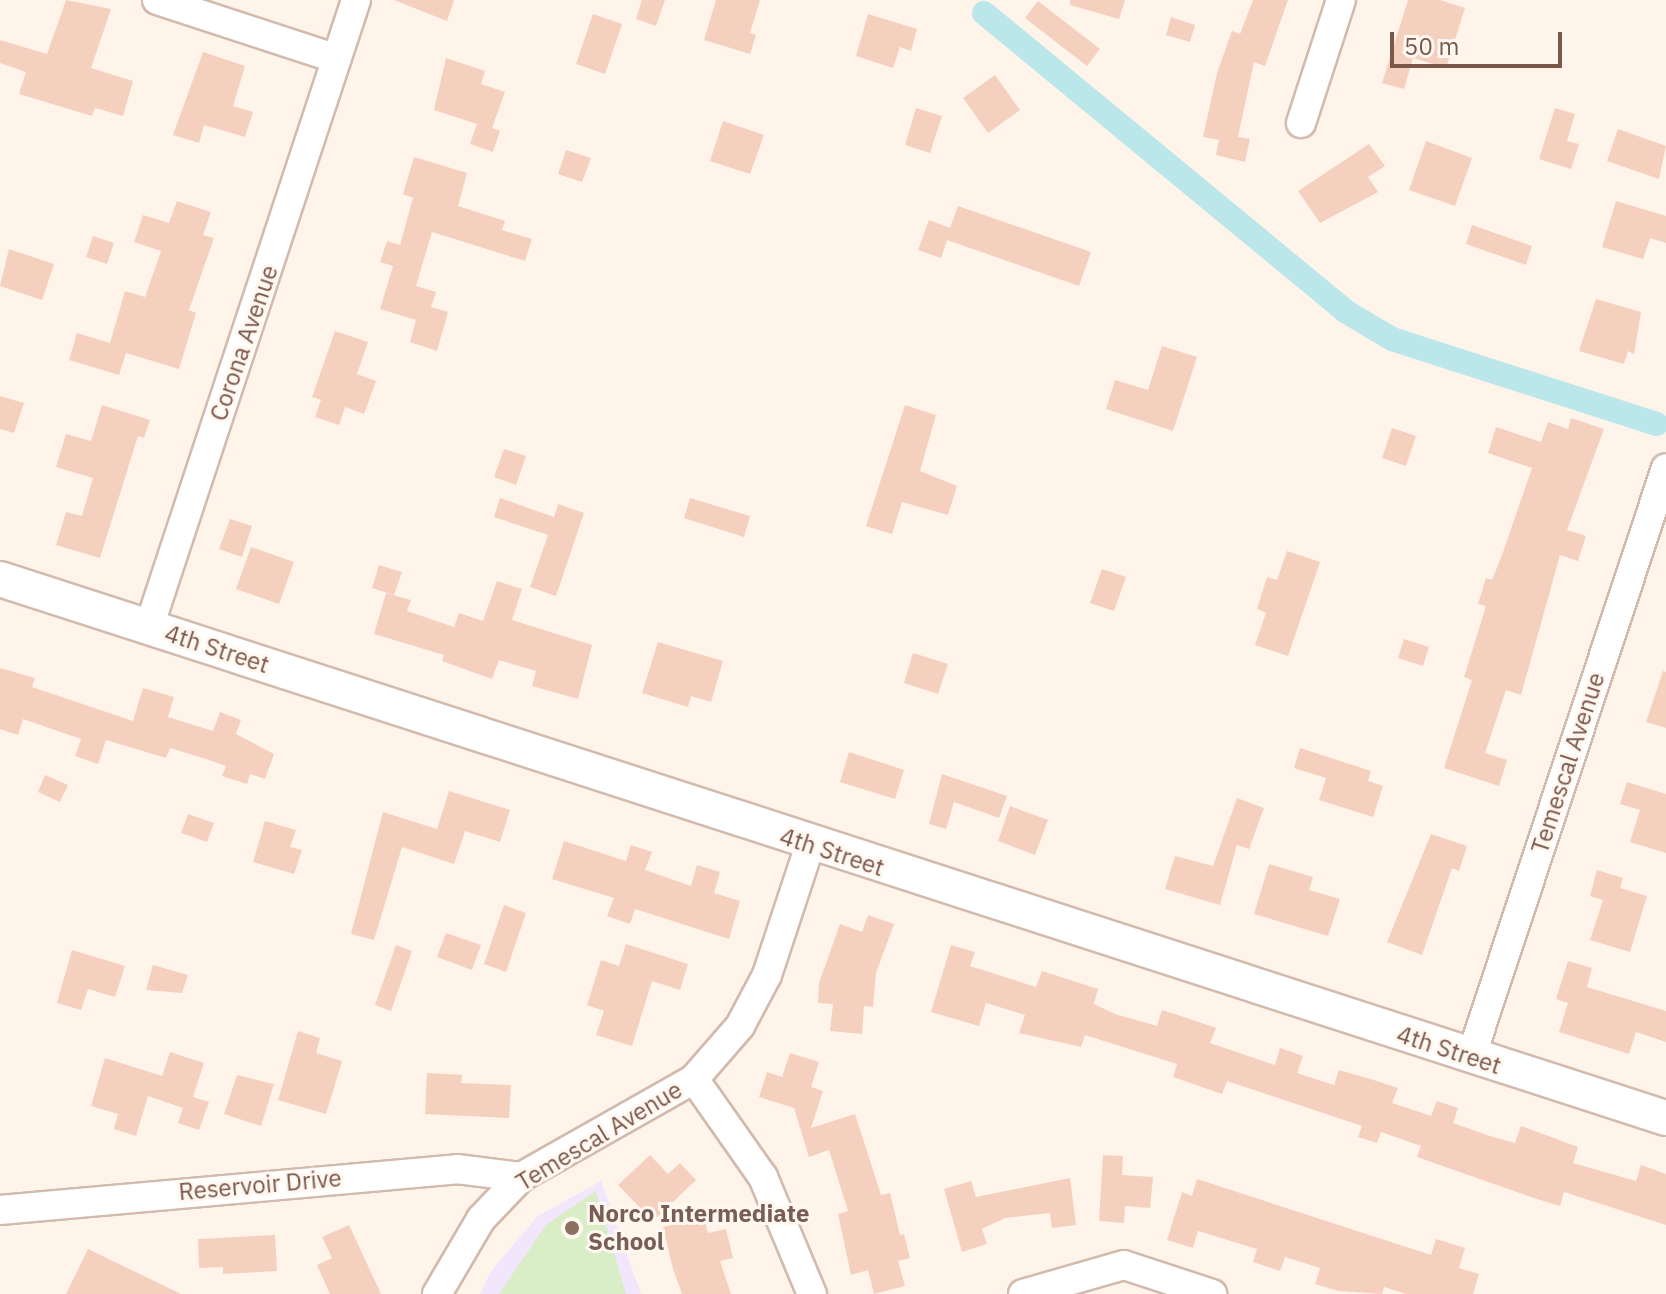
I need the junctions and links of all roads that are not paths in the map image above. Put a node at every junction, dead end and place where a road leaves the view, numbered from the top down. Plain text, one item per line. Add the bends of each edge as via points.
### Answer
1 (157, 0) edge
2 (356, 0) edge
3 (1341, 0) edge
4 (337, 59) junction
5 (1301, 123) dead end
6 (1666, 468) edge
7 (0, 579) edge
8 (149, 627) junction
9 (810, 845) junction
10 (1471, 1057) junction
11 (694, 1079) junction
12 (1666, 1118) edge
13 (521, 1177) junction
14 (0, 1210) edge
15 (437, 1294) edge
16 (812, 1294) edge
17 (1023, 1294) edge
18 (1212, 1294) edge

1 - 4 street
2 - 4 street, Corona Avenue
3 - 5 street
4 - 8 street, Corona Avenue
6 - 10 street, Temescal Avenue
7 - 8 street, 4th Street
8 - 9 street, 4th Street
9 - 10 street, 4th Street
9 - 11 street, Temescal Avenue via 767,975 740,1026
10 - 12 street, 4th Street
11 - 13 street, Temescal Avenue
11 - 16 street via 763,1177
13 - 14 street, Reservoir Drive via 457,1169
13 - 15 street, Temescal Avenue via 481,1219
17 - 18 street via 1124,1265

